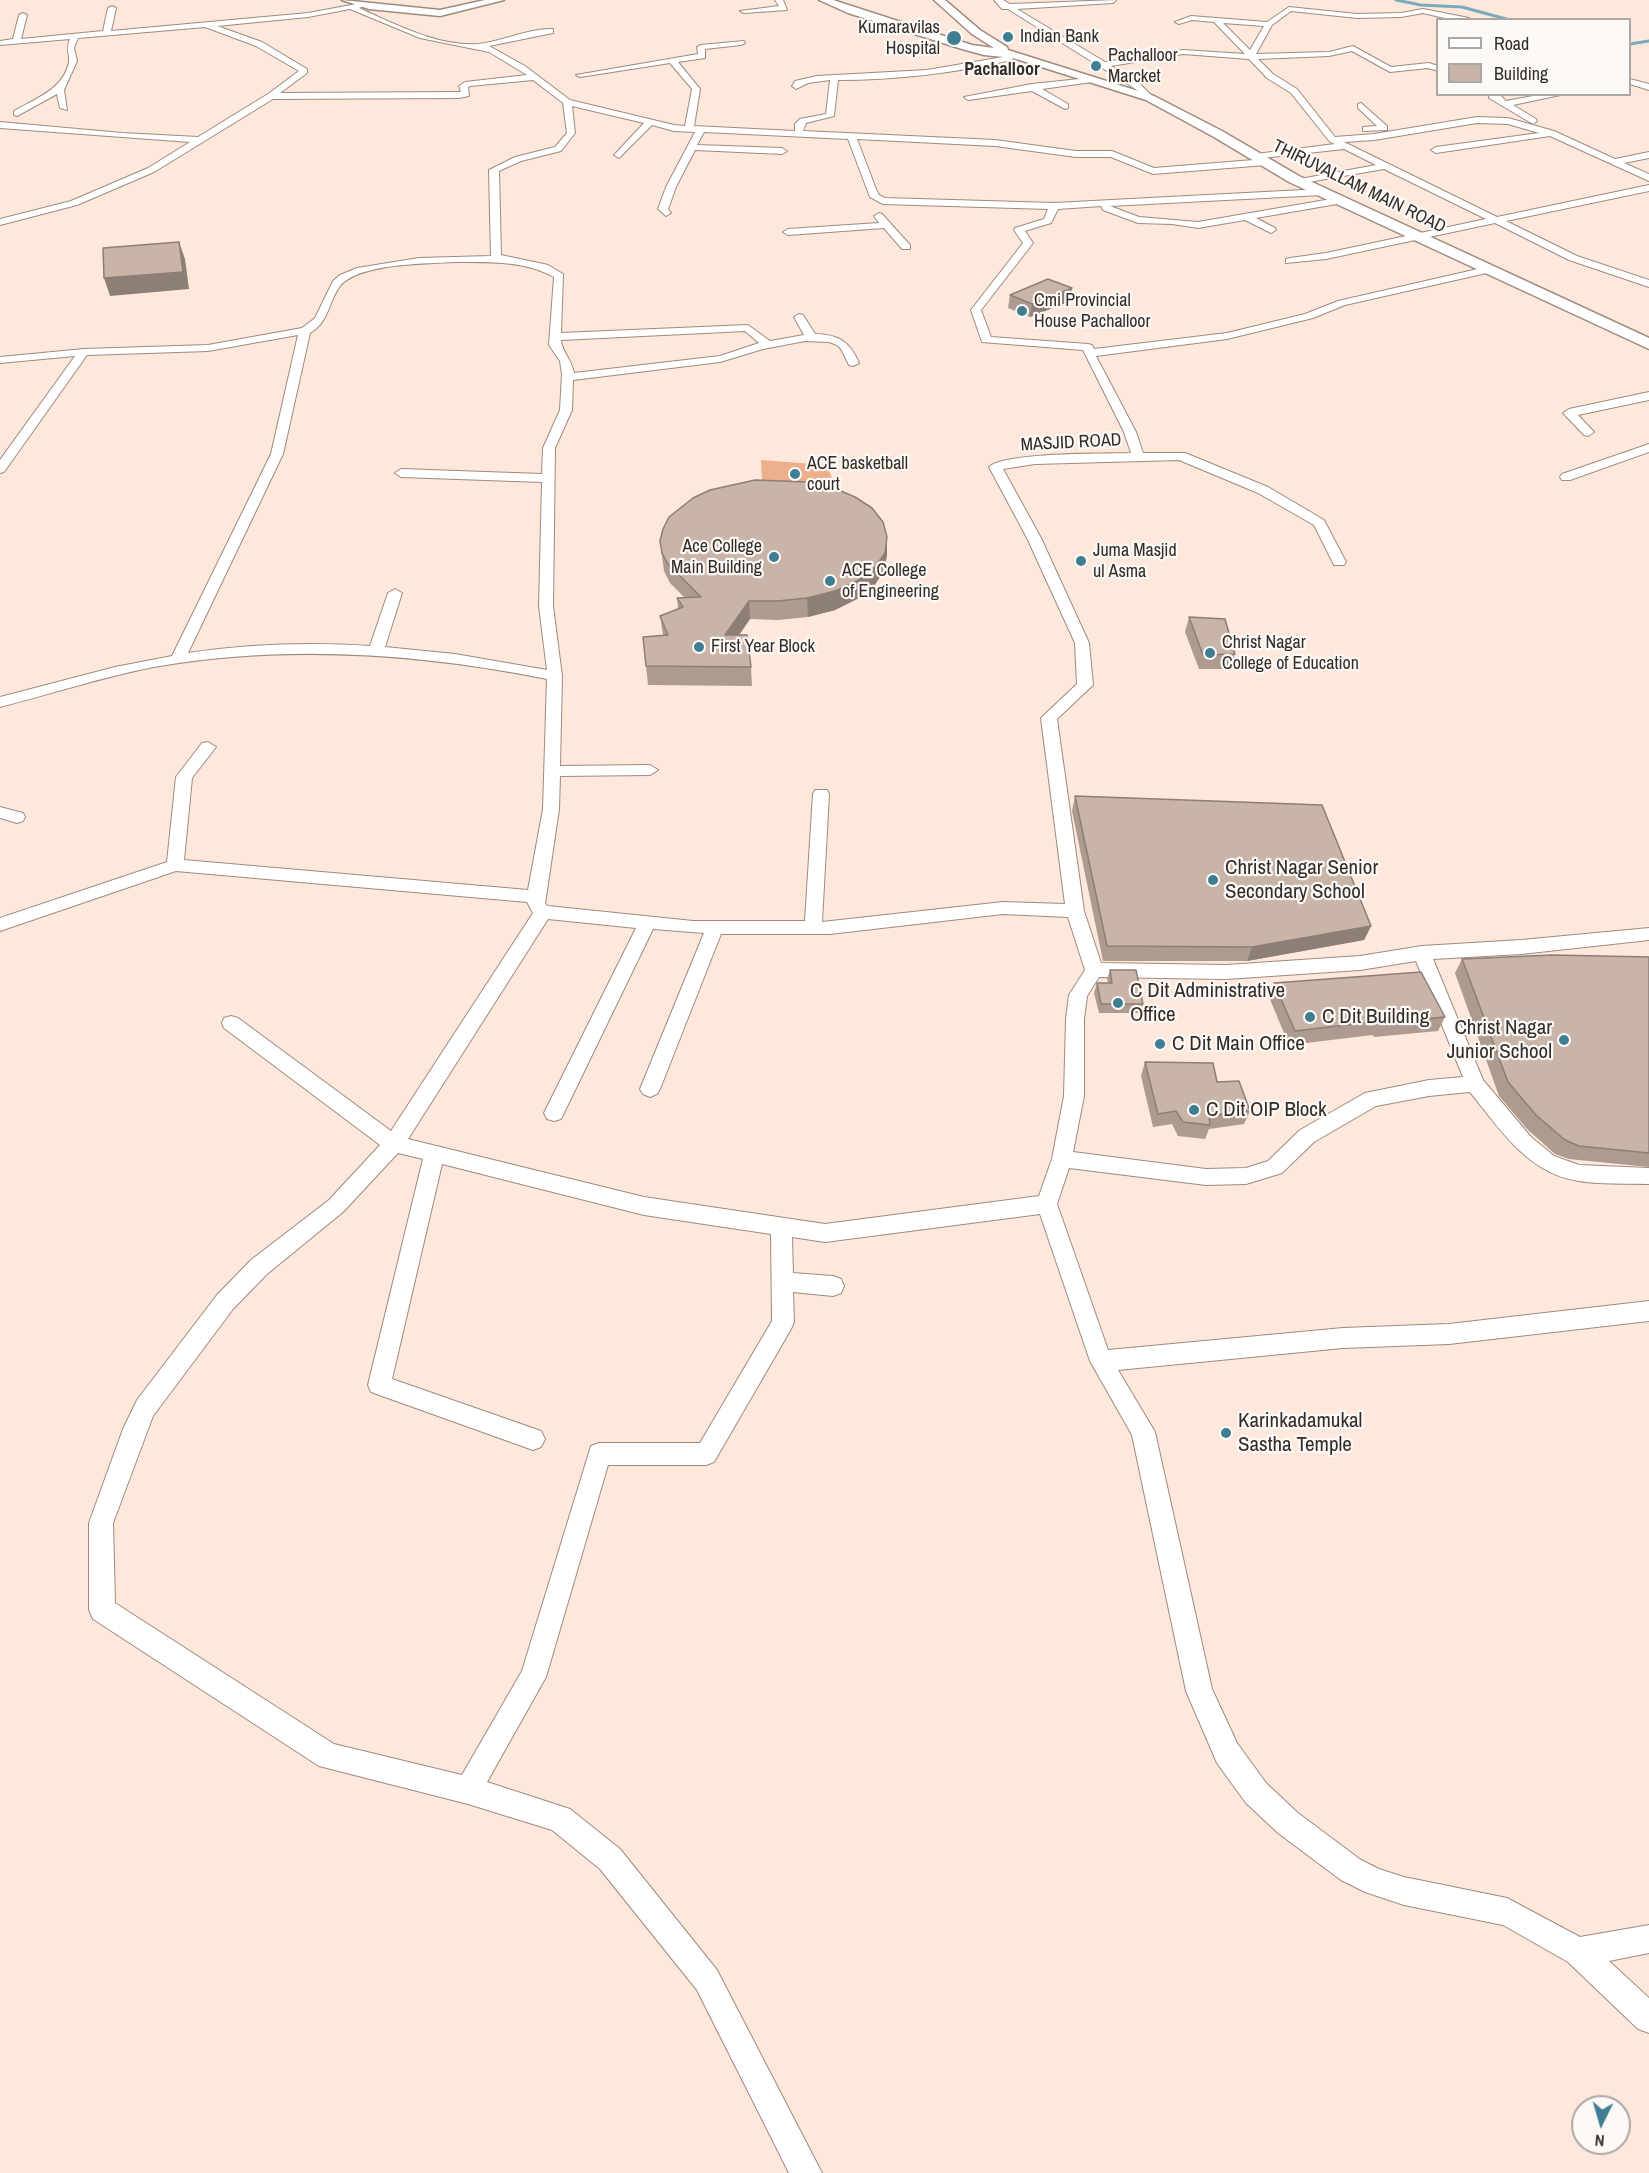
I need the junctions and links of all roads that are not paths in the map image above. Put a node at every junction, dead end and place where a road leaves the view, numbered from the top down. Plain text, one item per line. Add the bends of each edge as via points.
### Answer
1 (499, 0) edge
2 (779, 0) edge
3 (824, 0) edge
4 (939, 0) edge
5 (998, 0) edge
6 (1113, 1) edge
7 (1390, 3) dead end
8 (354, 4) edge
9 (1005, 7) junction
10 (112, 8) dead end
11 (744, 11) dead end
12 (23, 15) dead end
13 (1387, 15) junction
14 (1456, 18) edge
15 (1216, 20) junction
16 (1179, 22) dead end
17 (1269, 24) junction
18 (208, 25) junction
19 (550, 31) dead end
20 (106, 35) junction
21 (75, 37) junction
22 (17, 41) junction
23 (0, 43) edge
24 (741, 43) dead end
25 (479, 46) junction
26 (1012, 57) junction
27 (1250, 57) junction
28 (672, 60) junction
29 (1104, 65) junction
30 (1436, 68) edge
31 (580, 75) dead end
32 (534, 77) junction
33 (834, 79) junction
34 (1089, 80) junction
35 (1631, 82) edge
36 (796, 86) dead end
37 (1032, 87) junction
38 (1649, 87) edge
39 (61, 88) junction
40 (272, 96) junction
41 (1492, 96) edge
42 (1550, 96) edge
43 (968, 97) dead end
44 (1150, 98) junction
45 (567, 102) junction
46 (1505, 104) junction
47 (1065, 106) dead end
48 (1361, 106) dead end
49 (64, 108) dead end
50 (17, 112) dead end
51 (649, 123) junction
52 (0, 125) edge
53 (689, 129) junction
54 (700, 131) junction
55 (1325, 131) junction
56 (1551, 133) junction
57 (799, 134) junction
58 (850, 136) junction
59 (201, 140) junction
60 (1333, 140) junction
61 (1344, 146) junction
62 (692, 147) junction
63 (1436, 150) dead end
64 (782, 151) dead end
65 (1649, 154) edge
66 (619, 155) dead end
67 (1261, 159) junction
68 (1614, 162) junction
69 (1385, 166) junction
70 (1649, 178) edge
71 (1300, 182) junction
72 (1649, 188) edge
73 (1322, 192) junction
74 (1340, 200) junction
75 (883, 201) junction
76 (1104, 203) junction
77 (1054, 206) junction
78 (666, 213) dead end
79 (879, 216) junction
80 (1246, 216) junction
81 (1494, 220) junction
82 (804, 221) dead end
83 (0, 222) edge
84 (887, 225) junction
85 (1271, 230) dead end
86 (788, 232) dead end
87 (1416, 235) junction
88 (906, 247) dead end
89 (500, 259) junction
90 (1290, 261) dead end
91 (1491, 269) junction
92 (1649, 284) edge
93 (799, 317) dead end
94 (306, 331) junction
95 (556, 337) junction
96 (812, 338) junction
97 (1649, 344) edge
98 (768, 345) junction
99 (84, 352) junction
100 (1089, 353) junction
101 (0, 360) edge
102 (852, 363) dead end
103 (568, 377) junction
104 (1649, 396) edge
105 (1588, 432) dead end
106 (1649, 448) edge
107 (1138, 457) junction
108 (0, 469) edge
109 (401, 473) dead end
110 (1566, 477) dead end
111 (549, 478) junction
112 (1339, 562) dead end
113 (395, 593) dead end
114 (376, 651) junction
115 (177, 660) junction
116 (555, 676) junction
117 (0, 702) edge
118 (208, 747) dead end
119 (552, 771) junction
120 (650, 771) dead end
121 (821, 794) dead end
122 (0, 812) edge
123 (17, 817) dead end
124 (175, 865) junction
125 (539, 904) junction
126 (1075, 911) junction
127 (647, 923) junction
128 (0, 925) edge
129 (715, 927) junction
130 (813, 928) junction
131 (1649, 934) edge
132 (1422, 952) junction
133 (1094, 970) junction
134 (231, 1023) dead end
135 (1475, 1084) junction
136 (650, 1089) dead end
137 (554, 1113) dead end
138 (393, 1144) junction
139 (434, 1154) junction
140 (1062, 1159) junction
141 (1649, 1176) edge
142 (1047, 1204) junction
143 (781, 1227) junction
144 (782, 1282) junction
145 (833, 1286) dead end
146 (1649, 1311) edge
147 (1101, 1361) junction
148 (533, 1439) dead end
149 (468, 1790) junction
150 (1649, 1939) edge
151 (1578, 1952) junction
152 (1649, 2018) edge
153 (806, 2173) edge

1 - 8 main road via 440,14
2 - 11 street via 784,8
3 - 26 main road, THIRUVALLAM MAIN ROAD via 966,47
4 - 26 main road
5 - 9 street
6 - 9 street
7 - 13 street
8 - 18 street via 308,15
8 - 25 street via 398,28 448,44
9 - 29 street
10 - 20 street
12 - 22 street
13 - 14 street via 1423,11
13 - 17 street via 1289,9
15 - 16 street via 1191,18
15 - 17 street
15 - 27 street
17 - 27 street
18 - 20 street
18 - 40 street via 259,44 303,69 300,76
19 - 25 street
20 - 21 street
21 - 22 street
21 - 39 street via 70,48 73,61
22 - 23 street
24 - 28 street via 701,47 702,56
25 - 32 street via 508,58
26 - 33 street via 934,72
26 - 34 main road, THIRUVALLAM MAIN ROAD
27 - 29 street via 1183,52
27 - 30 street via 1329,54 1353,48 1390,70 1429,65
27 - 55 street via 1272,78 1294,91
28 - 31 street
28 - 53 street via 696,89
29 - 44 street
32 - 40 street via 468,84 463,86 466,94 459,96
32 - 45 street
33 - 36 street via 798,82
33 - 57 street via 830,116 803,121
34 - 37 street
34 - 44 main road, THIRUVALLAM MAIN ROAD
35 - 38 street
37 - 43 street
37 - 47 street
39 - 49 street
39 - 50 street
40 - 59 street
41 - 46 street
42 - 46 street
44 - 67 main road, THIRUVALLAM MAIN ROAD
45 - 51 street
45 - 89 street via 571,134 558,149 494,170 495,252
46 - 56 street
48 - 55 street via 1384,128
51 - 53 street
51 - 66 street
52 - 59 street
53 - 54 street
54 - 57 street
54 - 62 street
55 - 60 street
56 - 60 street via 1518,122 1477,120
56 - 63 street
56 - 68 street
57 - 58 street
58 - 67 street via 995,143 1076,154 1109,153 1153,171
58 - 75 street via 875,197
59 - 83 street via 110,189 74,203
60 - 61 street
61 - 67 street
61 - 69 street
62 - 64 street
62 - 78 street via 671,188 663,209
65 - 68 street
67 - 71 main road, THIRUVALLAM MAIN ROAD
68 - 70 street
69 - 71 street
69 - 81 street
71 - 73 main road, THIRUVALLAM MAIN ROAD
72 - 81 street
73 - 74 main road, THIRUVALLAM MAIN ROAD
73 - 76 street
74 - 80 street
74 - 87 main road, THIRUVALLAM MAIN ROAD
75 - 77 street
75 - 79 street
76 - 77 street
76 - 80 street via 1106,208 1138,220 1198,225
77 - 100 street via 1048,221 1019,230 1028,243 976,310 986,340 1088,347
79 - 82 street
79 - 84 street
80 - 85 street
81 - 87 street
81 - 92 street via 1573,258
84 - 86 street
84 - 88 street
87 - 90 street
87 - 91 main road, THIRUVALLAM MAIN ROAD
89 - 94 street via 395,263 360,270 338,283 320,323
89 - 95 street via 532,264 559,276
91 - 97 main road, THIRUVALLAM MAIN ROAD
91 - 100 street via 1342,303 1308,316 1227,336
93 - 96 street
94 - 99 street via 208,348
94 - 115 street via 277,454
95 - 98 street via 748,328
95 - 103 street via 555,345 566,361
96 - 98 street
96 - 102 street via 842,343
98 - 103 street via 720,359
99 - 101 street
99 - 108 street
100 - 107 street, MASJID ROAD via 1130,432
103 - 111 street via 566,410 549,448
104 - 105 street via 1569,413
106 - 110 street
107 - 112 street via 1180,456 1263,490 1319,523
107 - 126 street, MASJID ROAD via 1035,460 995,467 1034,538 1082,643 1085,685 1049,718
109 - 111 street
111 - 116 street via 546,606
113 - 114 street
114 - 115 street via 278,647
114 - 116 street via 480,661
115 - 117 street via 124,669
116 - 119 street
118 - 124 street via 184,777
119 - 120 street
119 - 125 street
121 - 130 street
122 - 123 street
124 - 125 street
124 - 128 street
125 - 127 street
125 - 138 street
126 - 130 street via 1003,908
126 - 133 street
127 - 129 street
127 - 137 street
129 - 130 street
129 - 136 street
131 - 132 street
132 - 133 street via 1360,963 1226,972
132 - 135 street
133 - 140 street via 1078,995 1074,1096
134 - 138 street
135 - 140 street via 1372,1099 1307,1136 1275,1167 1246,1176 1206,1177
135 - 141 street via 1524,1143 1547,1162 1579,1173
138 - 139 street
138 - 149 street via 336,1206 259,1267 225,1302 145,1408 101,1523 102,1610 329,1756
139 - 143 street via 644,1206
139 - 148 street via 379,1385
140 - 142 street
142 - 143 street via 825,1233
142 - 147 street
143 - 144 street
144 - 145 street
144 - 149 street via 783,1322 706,1454 599,1454 532,1677
146 - 147 street via 1449,1334 1343,1338
147 - 151 street via 1143,1432 1200,1691 1227,1753 1256,1793 1288,1823 1351,1870 1375,1882 1507,1912
149 - 153 street via 560,1819 610,1859 707,1980
150 - 151 street
151 - 152 street

